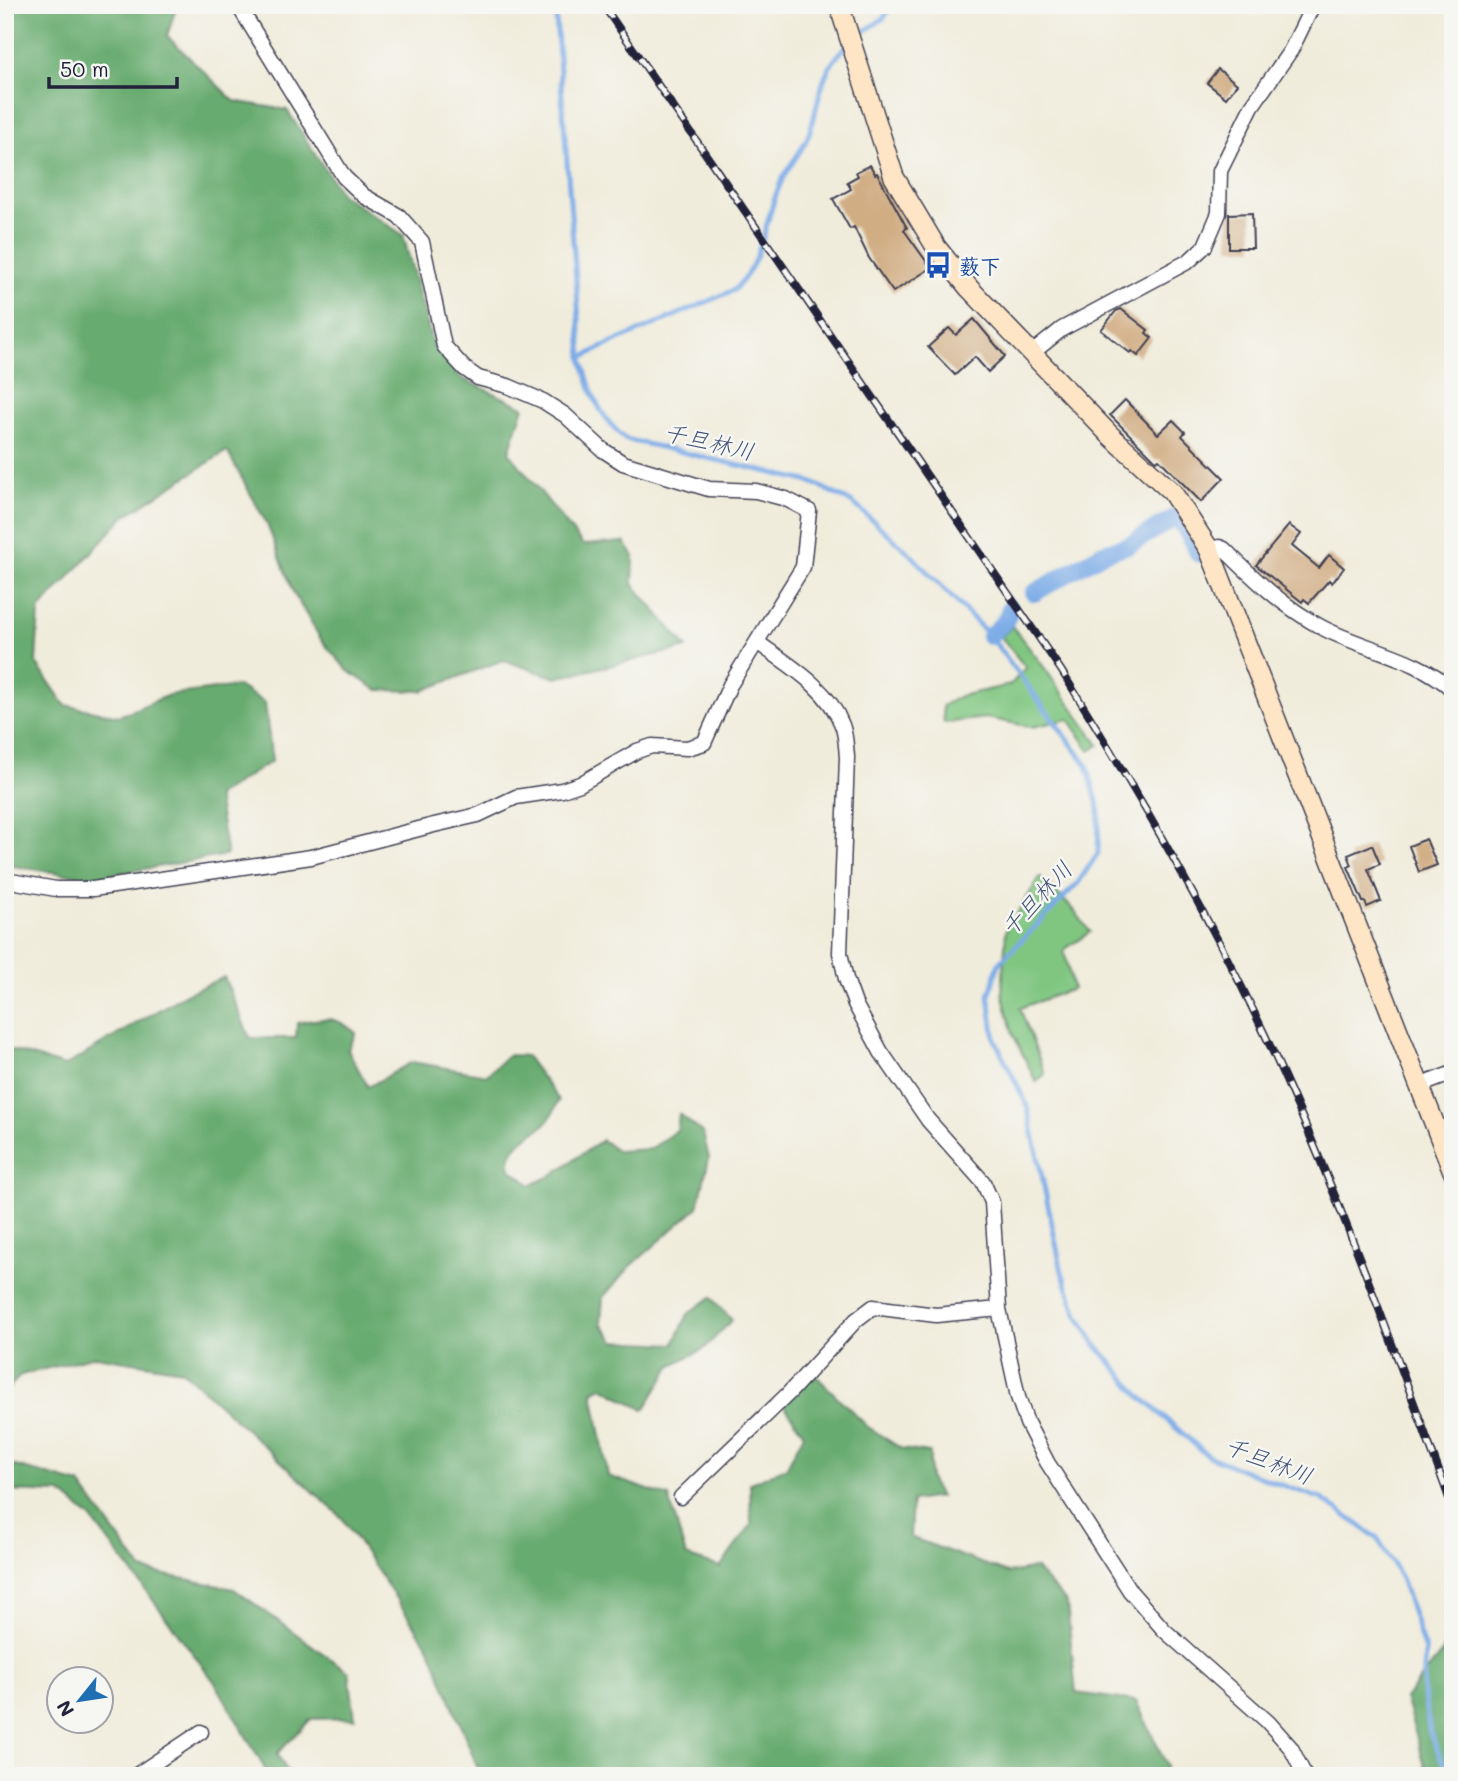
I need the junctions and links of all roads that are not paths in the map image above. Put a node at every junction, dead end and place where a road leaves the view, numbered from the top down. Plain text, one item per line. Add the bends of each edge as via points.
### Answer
1 (238, 5) edge
2 (839, 5) edge
3 (1313, 5) edge
4 (1032, 353) junction
5 (1209, 549) junction
6 (757, 642) junction
7 (1453, 690) edge
8 (5, 880) edge
9 (1453, 1073) edge
10 (1419, 1086) junction
11 (1453, 1171) edge
12 (999, 1309) junction
13 (681, 1497) dead end
14 (201, 1732) dead end
15 (135, 1776) edge
16 (1305, 1776) edge

1 - 6 street via 344,177 398,216 422,242 444,346 464,368 478,378 544,401 622,464 709,489 776,496 809,511 803,567
2 - 4 street via 891,169 907,201 969,288
3 - 4 street via 1292,50 1252,106 1220,172 1219,213 1205,246 1189,261 1062,329
4 - 5 street via 1172,492
5 - 7 street via 1224,549 1278,600 1323,628 1403,658
5 - 10 street
6 - 8 street via 730,685 704,743 687,748 652,746 562,790 516,797 478,816 312,857 93,889 56,889
6 - 12 street via 817,686 843,727 847,757 840,953 846,979 881,1052 928,1120 983,1182 992,1202
9 - 10 street
10 - 11 street
12 - 13 street via 936,1315 873,1307
12 - 16 street via 1027,1423 1130,1591 1164,1630 1268,1722 1291,1748
14 - 15 street

